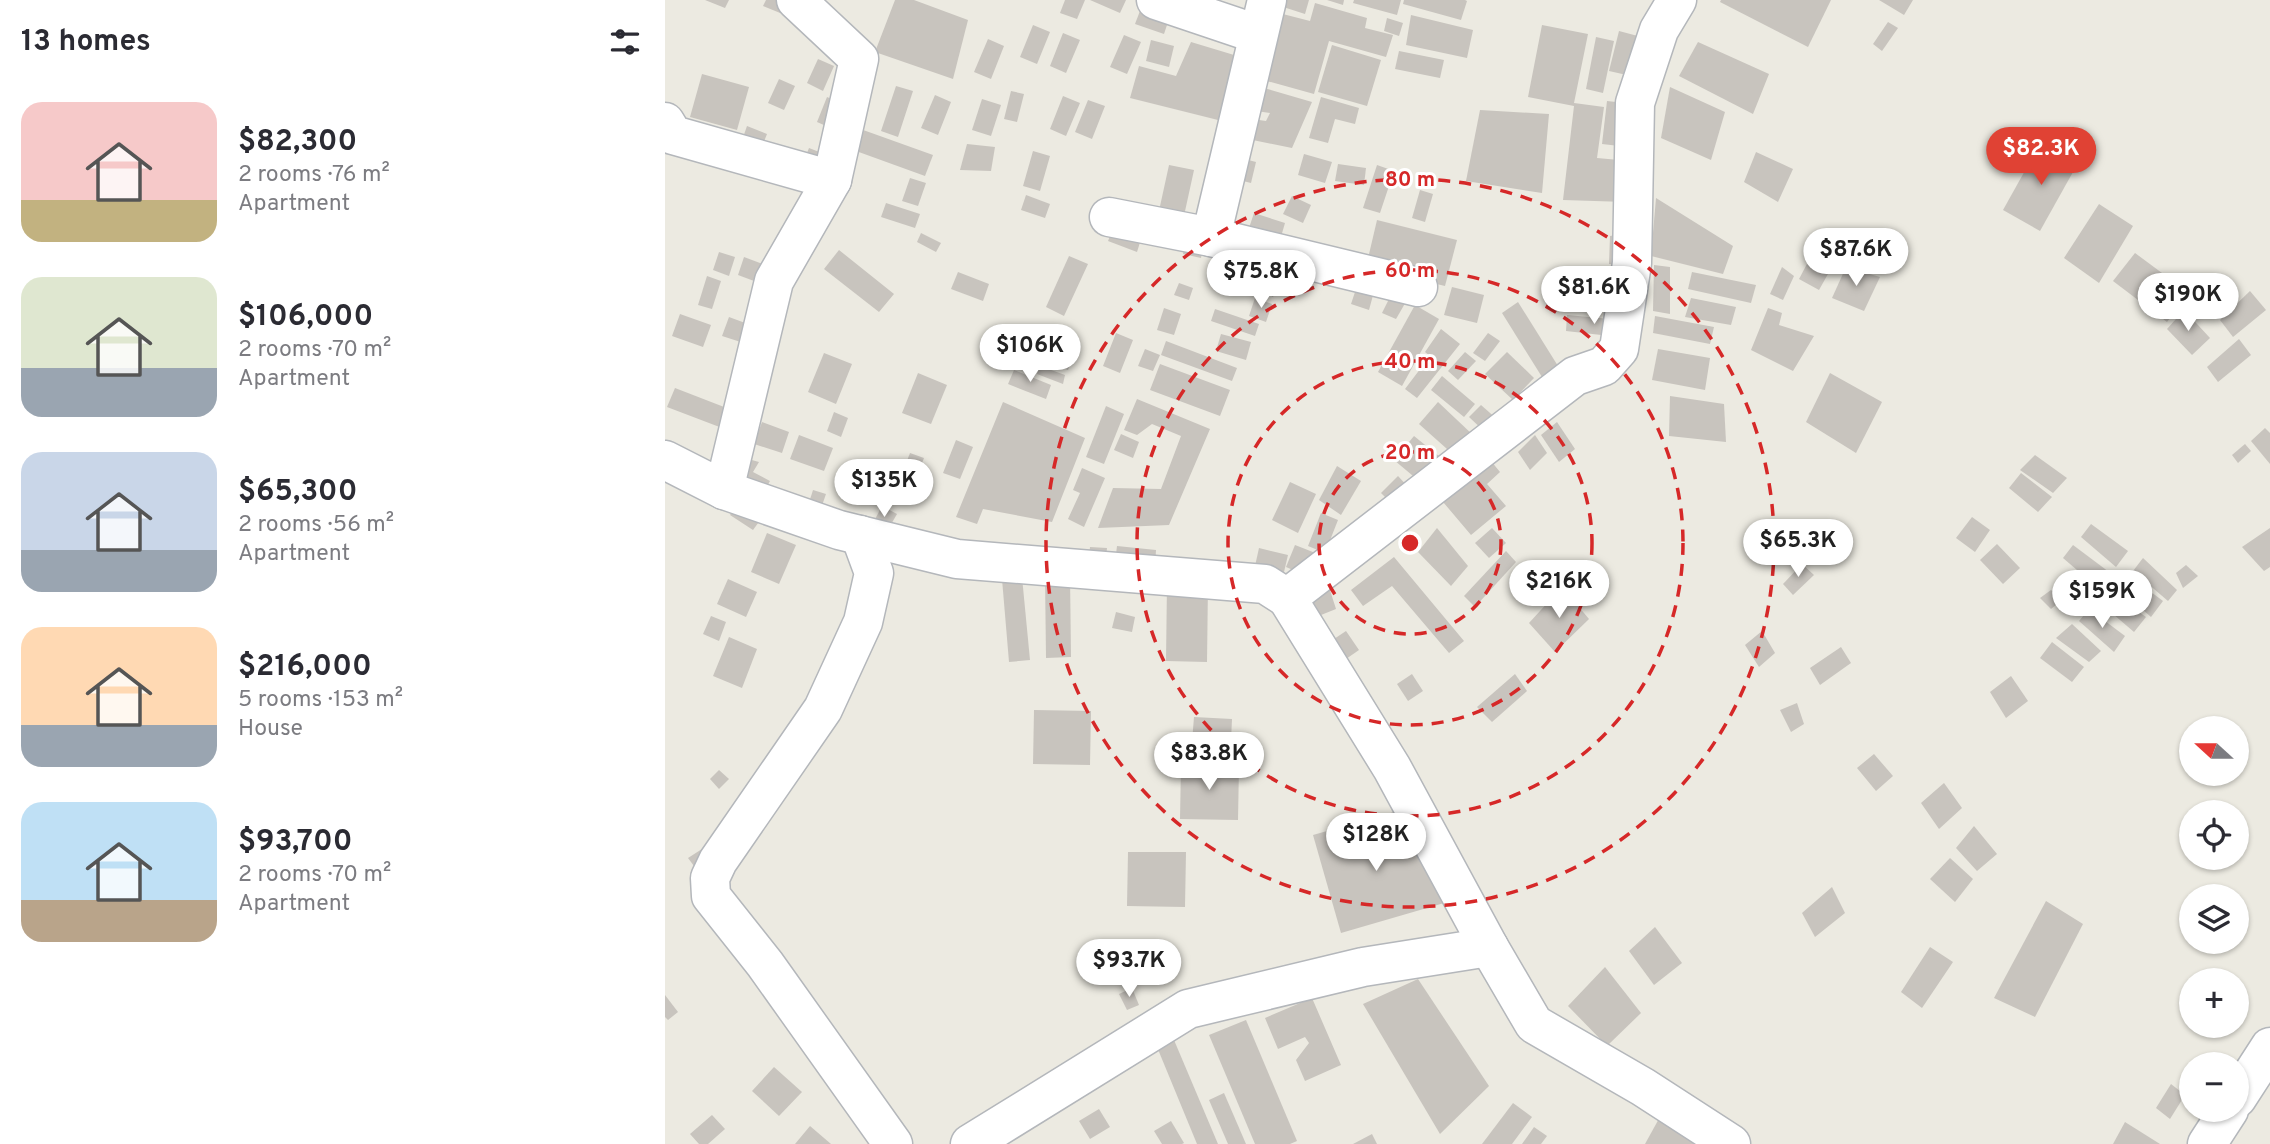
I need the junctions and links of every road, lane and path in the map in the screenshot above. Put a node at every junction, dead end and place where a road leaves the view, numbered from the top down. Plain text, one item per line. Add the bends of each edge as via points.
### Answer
1 (796, 0) edge
2 (1156, 0) edge
3 (1678, 0) edge
4 (1262, 17) edge
5 (665, 122) edge
6 (832, 180) junction
7 (1109, 217) dead end
8 (1211, 237) junction
9 (1418, 287) dead end
10 (665, 460) edge
11 (724, 490) junction
12 (860, 535) junction
13 (1287, 597) junction
14 (1489, 947) junction
15 (2270, 1046) edge
16 (2249, 1079) edge
17 (2221, 1122) edge
18 (893, 1144) edge
19 (970, 1144) edge
20 (1731, 1144) edge
21 (2207, 1144) edge

1 - 6 street via 859,59
2 - 4 street
3 - 13 street via 1659,30 1635,103 1632,263 1619,349 1604,366 1575,376
4 - 8 street
5 - 6 street via 673,135
6 - 11 street via 774,281
7 - 8 street
8 - 9 street
10 - 11 street
11 - 12 street
12 - 13 street via 957,559 1265,584
12 - 18 street via 874,573 863,622 823,709 718,860 711,896
13 - 14 street via 1392,768
14 - 19 street via 1363,967 1188,1009
14 - 20 street via 1534,1024
15 - 16 street
17 - 21 street

